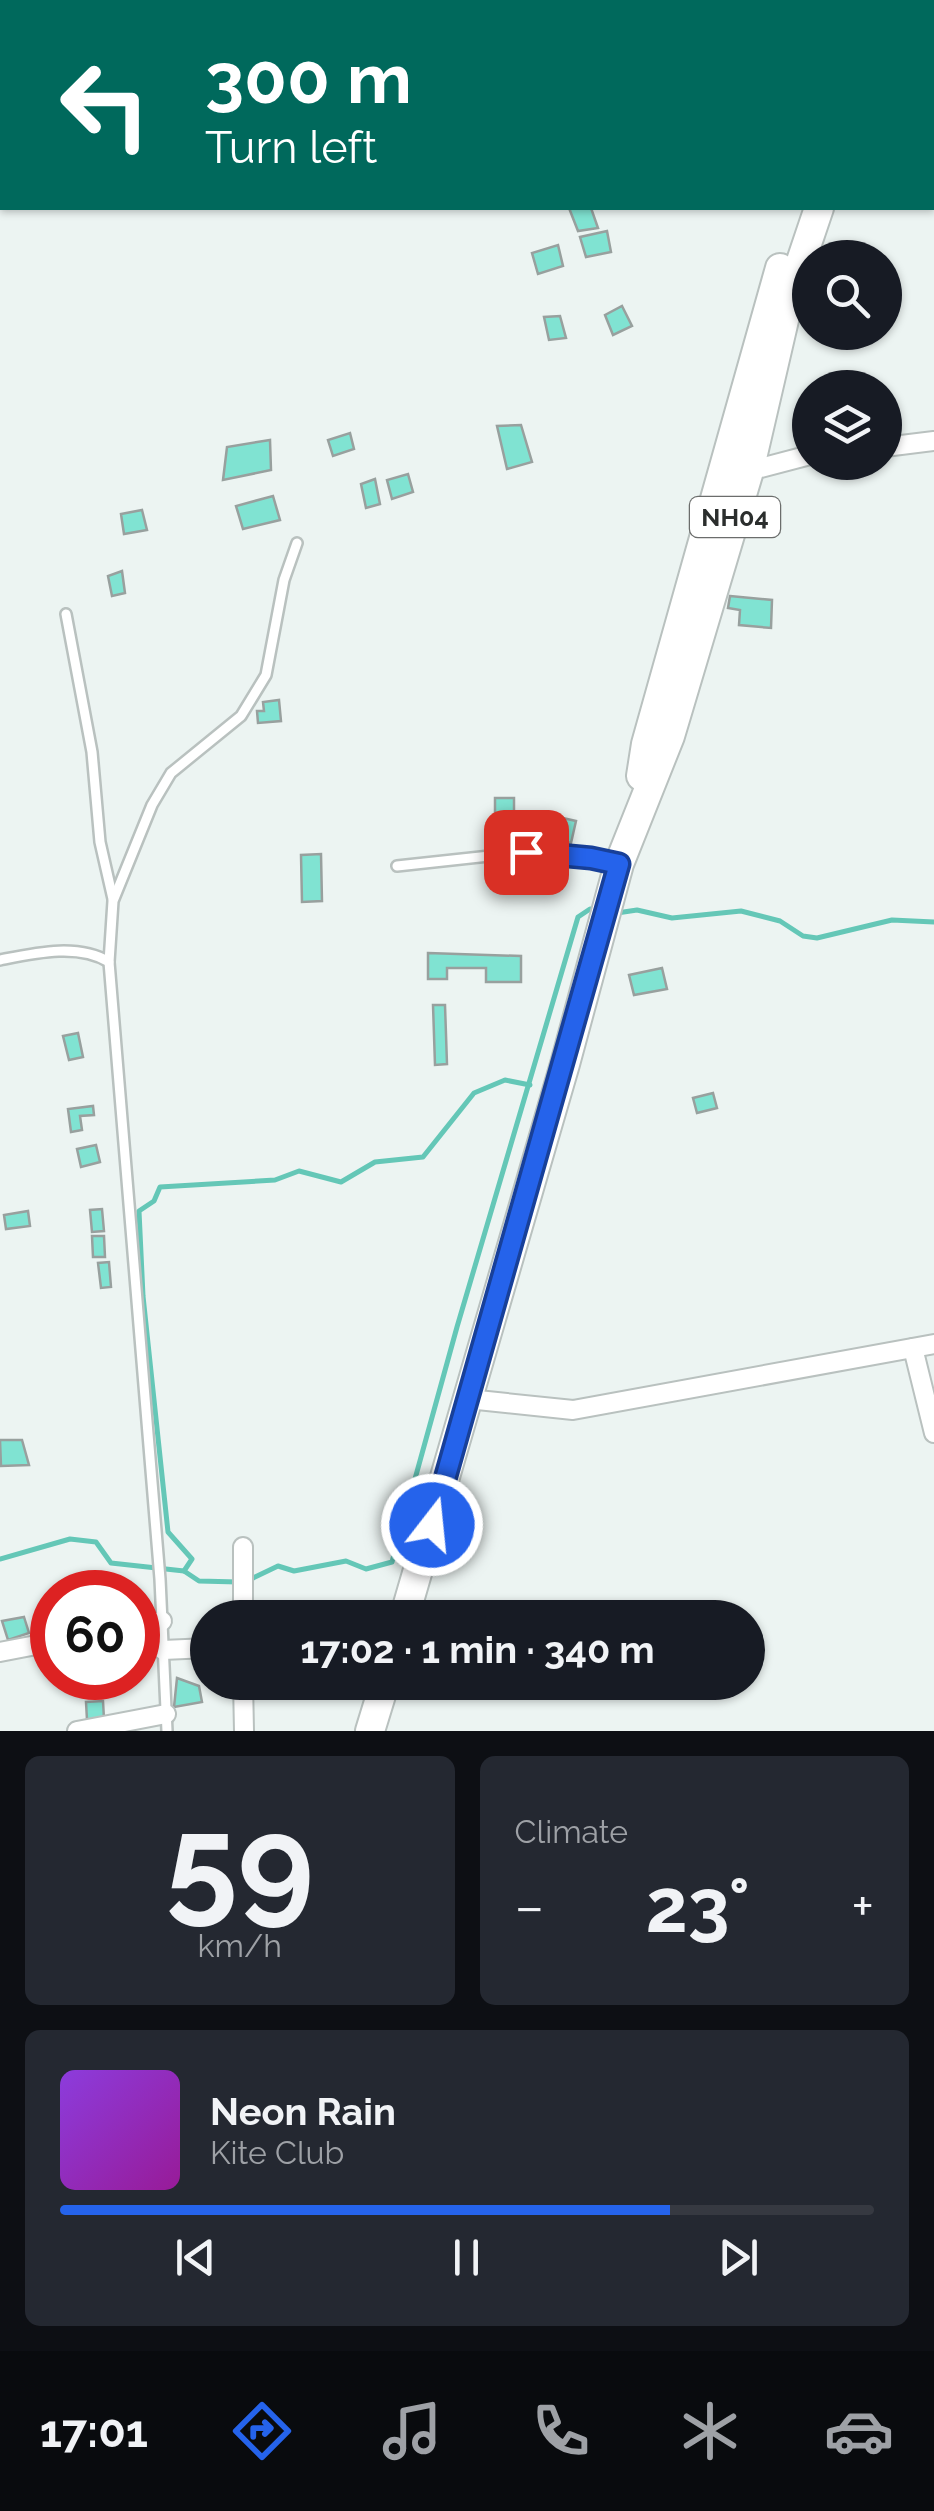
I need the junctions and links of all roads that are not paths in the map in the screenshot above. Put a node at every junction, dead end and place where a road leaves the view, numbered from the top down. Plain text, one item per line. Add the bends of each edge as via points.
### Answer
1 (798, 210) edge
2 (817, 210) edge
3 (934, 441) edge
4 (902, 445) edge
5 (792, 459) edge
6 (749, 471) junction
7 (296, 543) dead end
8 (66, 614) dead end
9 (633, 822) junction
10 (619, 864) junction
11 (397, 866) dead end
12 (114, 901) junction
13 (0, 960) edge
14 (109, 962) junction
15 (934, 1344) edge
16 (913, 1348) junction
17 (468, 1399) junction
18 (934, 1433) edge
19 (243, 1547) dead end
20 (243, 1600) edge
21 (409, 1600) edge
22 (162, 1621) joint
23 (30, 1646) edge
24 (190, 1649) edge
25 (163, 1650) junction
26 (0, 1652) edge
27 (244, 1700) edge
28 (379, 1700) edge
29 (166, 1722) edge
30 (77, 1731) edge
31 (244, 1731) edge
32 (370, 1731) edge

1 - 9 main road, NH04 via 646,744
2 - 6 main road, NH04 via 790,294
3 - 4 street
5 - 6 street
6 - 9 main road, NH04 via 670,736
7 - 12 lane via 266,675 241,716 171,773
8 - 12 lane
9 - 10 main road, NH04
10 - 11 lane via 526,852
10 - 17 main road, NH04
12 - 14 lane
13 - 14 lane via 92,952
14 - 22 lane
15 - 16 street
16 - 17 street via 573,1410
16 - 18 street
17 - 21 main road, NH04
19 - 20 street
22 - 25 lane
23 - 26 street
24 - 25 street
25 - 29 lane
27 - 31 street
28 - 32 main road
29 - 30 street

